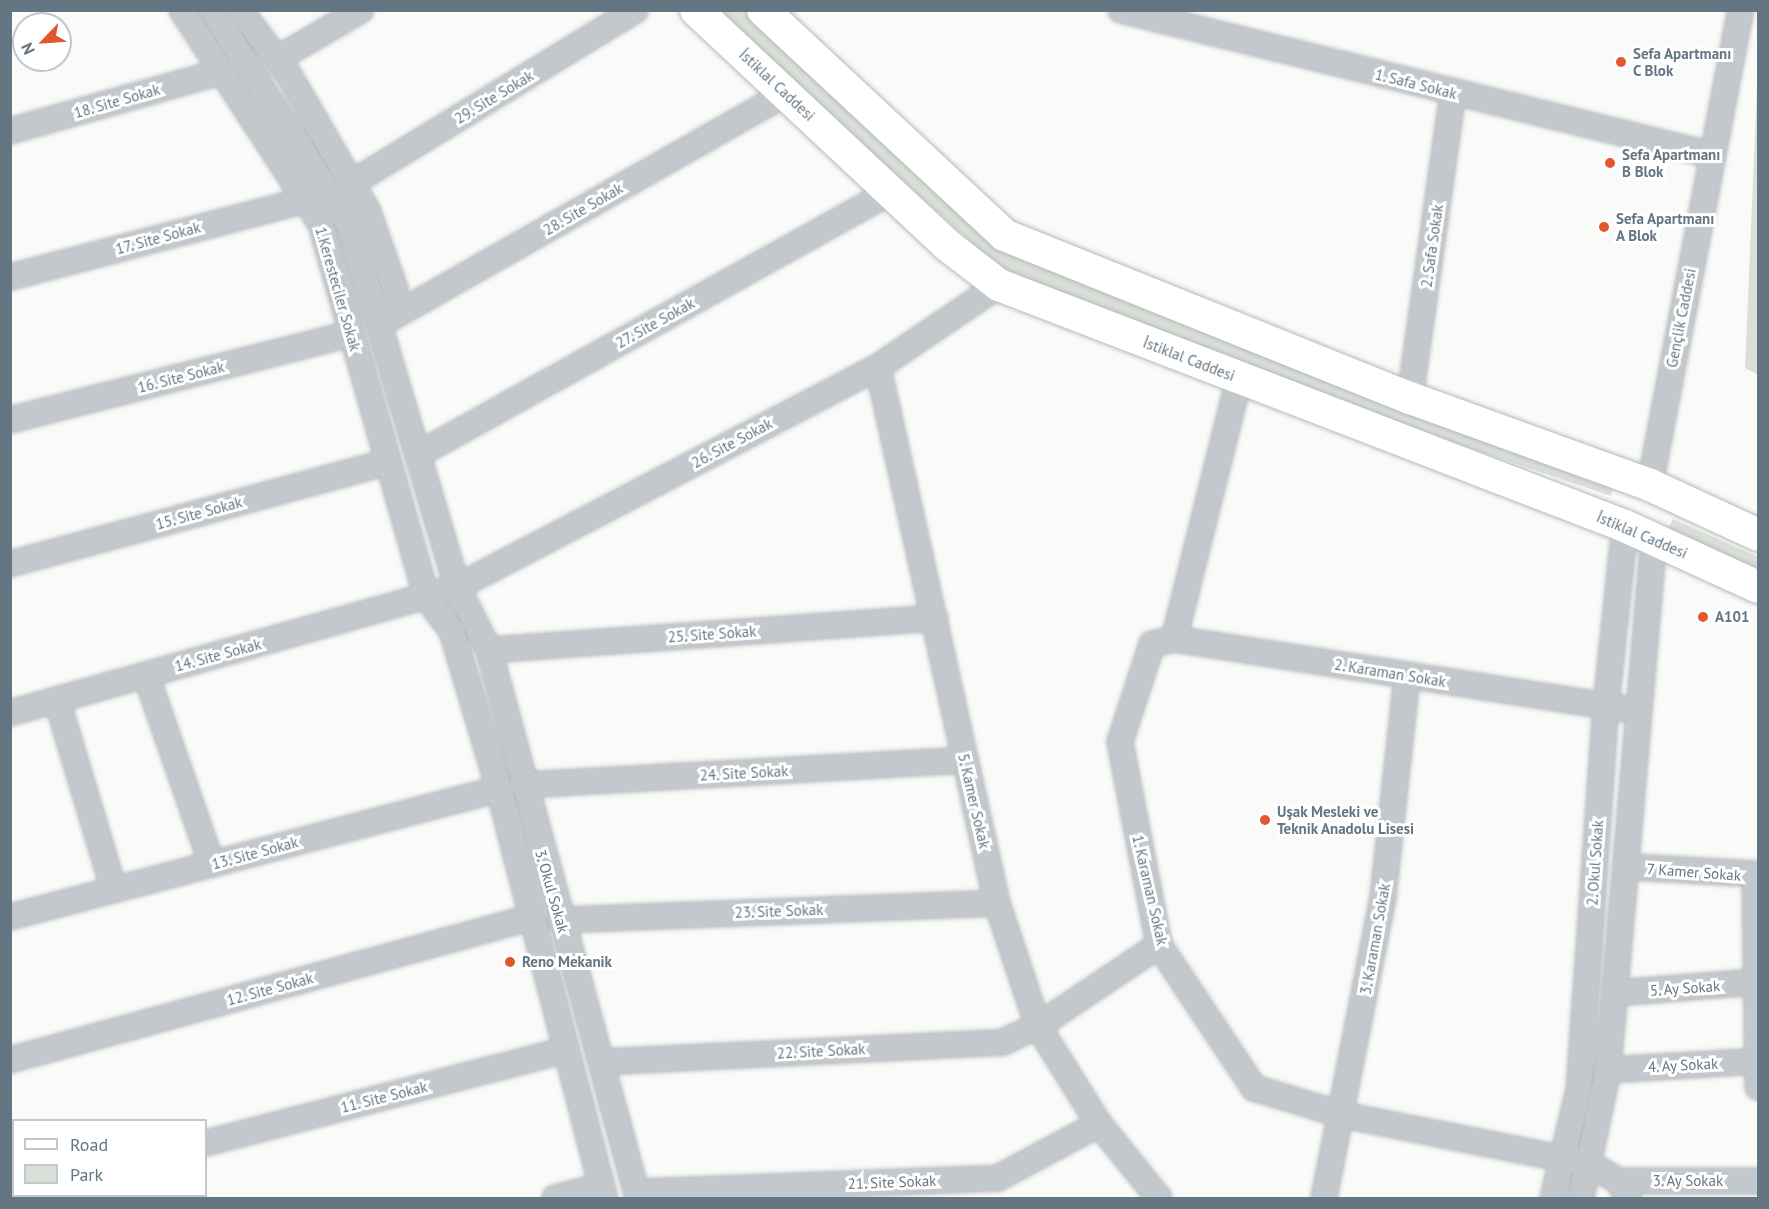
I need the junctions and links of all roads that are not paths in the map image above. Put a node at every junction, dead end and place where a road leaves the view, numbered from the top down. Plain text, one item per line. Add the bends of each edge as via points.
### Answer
1 (182, 10) edge
2 (212, 10) edge
3 (240, 10) edge
4 (362, 10) edge
5 (635, 10) edge
6 (696, 10) edge
7 (763, 10) edge
8 (1121, 10) edge
9 (1741, 10) edge
10 (277, 59) junction
11 (224, 71) junction
12 (786, 93) junction
13 (1453, 93) junction
14 (10, 130) edge
15 (1712, 155) junction
16 (352, 183) junction
17 (892, 192) junction
18 (306, 200) junction
19 (10, 277) edge
20 (999, 285) junction
21 (386, 321) junction
22 (351, 334) junction
23 (878, 367) junction
24 (1239, 379) junction
25 (1410, 398) junction
26 (10, 420) edge
27 (419, 454) junction
28 (387, 462) junction
29 (1650, 484) junction
30 (1625, 526) junction
31 (1758, 535) edge
32 (1654, 538) junction
33 (10, 564) edge
34 (457, 587) junction
35 (1758, 587) edge
36 (426, 598) junction
37 (935, 618) junction
38 (1174, 639) junction
39 (489, 650) junction
40 (146, 675) junction
41 (1407, 676) junction
42 (57, 700) junction
43 (1606, 706) junction
44 (1639, 710) junction
45 (10, 713) edge
46 (965, 760) junction
47 (511, 787) junction
48 (212, 864) junction
49 (1629, 867) junction
50 (1757, 878) edge
51 (114, 890) junction
52 (997, 903) junction
53 (10, 917) edge
54 (530, 918) junction
55 (560, 920) junction
56 (1159, 945) junction
57 (1756, 982) junction
58 (1615, 993) junction
59 (1038, 1026) junction
60 (563, 1051) junction
61 (10, 1060) edge
62 (1758, 1061) edge
63 (601, 1062) junction
64 (1608, 1070) junction
65 (1758, 1087) edge
66 (1343, 1115) junction
67 (1099, 1124) junction
68 (207, 1143) edge
69 (1564, 1159) junction
70 (1590, 1164) junction
71 (1758, 1181) edge
72 (1623, 1190) edge
73 (603, 1192) edge
74 (638, 1195) edge
75 (555, 1198) edge
76 (1159, 1198) edge
77 (1324, 1198) edge
78 (1553, 1198) edge
79 (1581, 1198) edge

1 - 11 street, 1.Keresteciler Sokak
2 - 21 street, 1.Keresteciler Sokak via 349,224
3 - 10 street
4 - 10 street
5 - 16 street, 29. Site Sokak
6 - 12 main road, İstiklal Caddesi
7 - 25 main road via 1004,235
8 - 13 street, 1. Safa Sokak
9 - 15 street, Gençlik Caddesi
10 - 16 street
11 - 14 street, 18. Site Sokak
11 - 18 street, 1.Keresteciler Sokak
12 - 17 main road, İstiklal Caddesi
12 - 21 street, 28. Site Sokak
13 - 15 street, 1. Safa Sokak
13 - 25 street, 2. Safa Sokak
15 - 29 street, Gençlik Caddesi
16 - 21 street via 388,263 395,289
17 - 20 main road, İstiklal Caddesi via 971,267
17 - 27 street, 27. Site Sokak
18 - 19 street, 17. Site Sokak
18 - 22 street, 1.Keresteciler Sokak via 321,224
20 - 23 street, 26. Site Sokak
20 - 24 main road, İstiklal Caddesi
21 - 27 street, 1.Keresteciler Sokak
22 - 26 street, 16. Site Sokak
22 - 28 street, 1.Keresteciler Sokak
23 - 34 street, 26. Site Sokak
23 - 37 street, 5. Kamer Sokak
24 - 30 main road, İstiklal Caddesi
24 - 38 street
25 - 29 main road
27 - 34 street, 1.Keresteciler Sokak
28 - 33 street, 15. Site Sokak
28 - 36 street, 1.Keresteciler Sokak
29 - 30 main road
29 - 31 main road
29 - 32 main road
30 - 32 main road, İstiklal Caddesi
30 - 43 street, 2. Okul Sokak
32 - 35 main road, İstiklal Caddesi
32 - 44 street
34 - 36 street, 26. Site Sokak
34 - 39 street, 3. Okul Sokak
36 - 40 street, 14. Site Sokak
36 - 47 street, 3. Okul Sokak via 452,631
37 - 39 street, 25. Site Sokak
37 - 46 street, 5. Kamer Sokak
38 - 41 street, 2. Karaman Sokak
38 - 56 street, 1. Karaman Sokak via 1152,644 1120,742
39 - 47 street, 3. Okul Sokak
40 - 42 street, 14. Site Sokak
40 - 48 street
41 - 43 street, 2. Karaman Sokak
41 - 66 street, 3. Karaman Sokak via 1383,897
42 - 45 street, 14. Site Sokak
42 - 51 street
43 - 44 street, 2. Karaman Sokak
43 - 69 street, 2. Okul Sokak via 1579,1090
44 - 49 street
46 - 47 street, 24. Site Sokak
46 - 52 street, 5. Kamer Sokak
47 - 48 street, 13. Site Sokak
47 - 54 street, 3. Okul Sokak
47 - 55 street, 3. Okul Sokak
48 - 51 street, 13. Site Sokak
49 - 50 street, 7 Kamer Sokak
49 - 58 street
50 - 57 street
51 - 53 street, 13. Site Sokak
52 - 55 street, 23. Site Sokak
52 - 59 street, 5. Kamer Sokak
54 - 60 street, 3. Okul Sokak
54 - 61 street, 12. Site Sokak
55 - 63 street, 3. Okul Sokak
56 - 59 street, 22. Site Sokak
56 - 66 street, 1. Karaman Sokak via 1254,1088
57 - 58 street, 5. Ay Sokak
57 - 62 street
58 - 64 street
59 - 63 street, 22. Site Sokak via 1003,1042
59 - 67 street, 5. Kamer Sokak
60 - 68 street, 11. Site Sokak
60 - 73 street, 3. Okul Sokak
62 - 64 street, 4. Ay Sokak
62 - 65 street
63 - 74 street, 3. Okul Sokak
64 - 70 street
66 - 69 street, 1. Karaman Sokak
66 - 77 street, 3. Karaman Sokak
67 - 74 street, 21. Site Sokak via 998,1178
67 - 76 street, 5. Kamer Sokak
69 - 70 street, 1. Karaman Sokak
69 - 78 street, 2. Okul Sokak
70 - 72 street
70 - 79 street
71 - 72 street, 3. Ay Sokak
73 - 75 street

